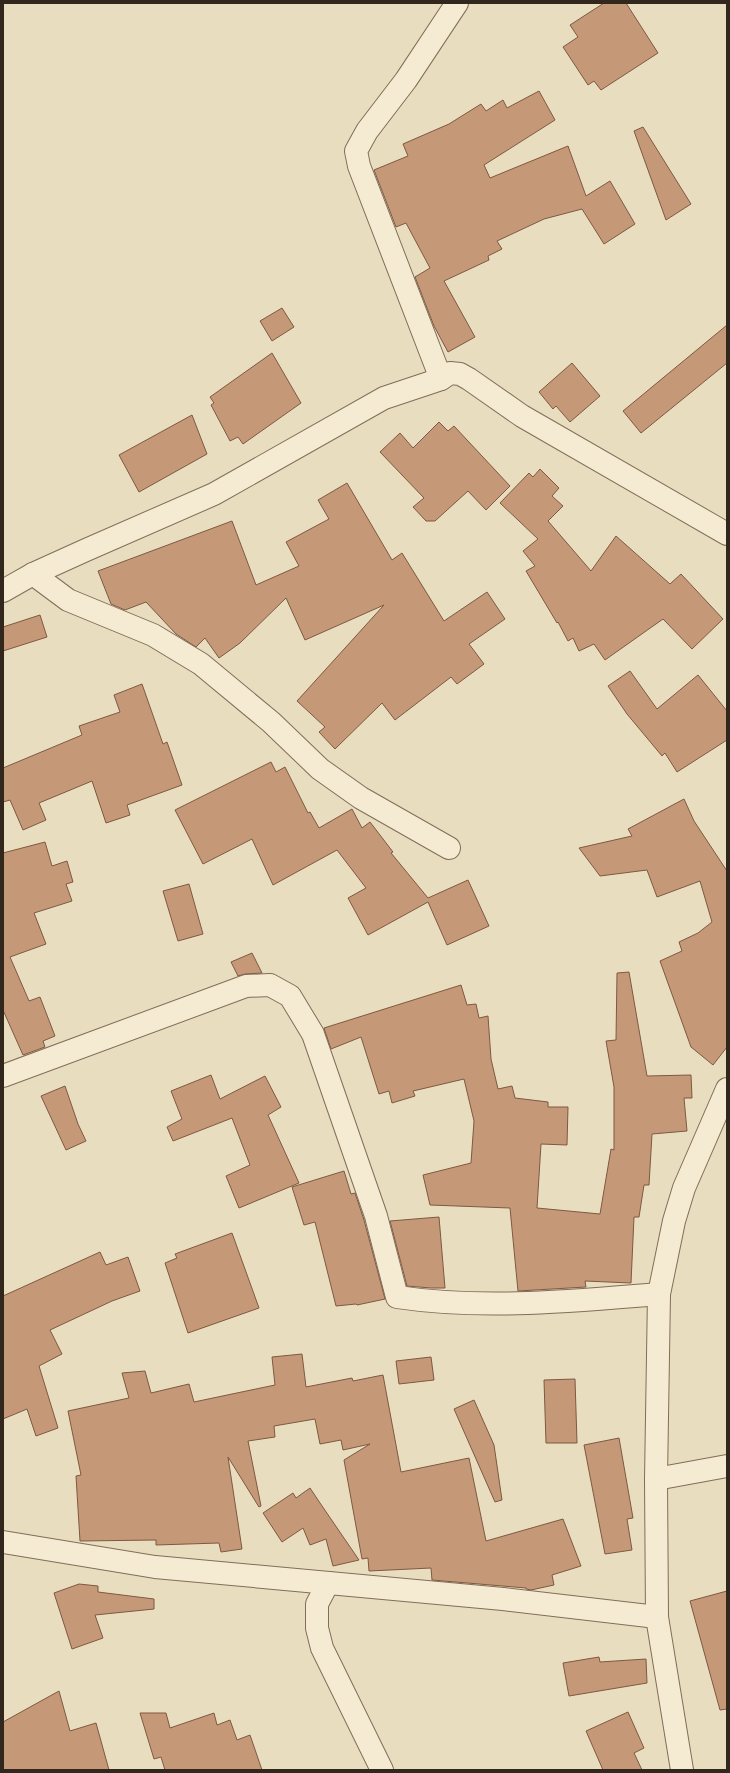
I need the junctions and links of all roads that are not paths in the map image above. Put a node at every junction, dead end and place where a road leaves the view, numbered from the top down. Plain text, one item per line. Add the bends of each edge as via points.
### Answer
1 (457, 3) edge
2 (441, 379) junction
3 (727, 534) edge
4 (33, 574) junction
5 (3, 591) edge
6 (449, 848) dead end
7 (3, 1076) edge
8 (727, 1089) edge
9 (659, 1294) junction
10 (727, 1466) edge
11 (656, 1479) junction
12 (3, 1542) edge
13 (328, 1583) junction
14 (657, 1617) junction
15 (382, 1770) edge
16 (682, 1770) edge

1 - 2 street via 356,150 359,166
2 - 3 street via 450,373 460,374 522,416
2 - 4 street via 384,398 214,494
4 - 5 street
4 - 6 street via 68,600 153,635 201,664 271,722 320,768 361,798
7 - 9 street via 246,986 270,985 290,996 313,1034 376,1216 397,1297 430,1302 542,1304
8 - 9 street via 684,1188 674,1221
9 - 11 street
10 - 11 street
11 - 14 street
12 - 13 street via 155,1567
13 - 14 street via 503,1599
13 - 15 street via 317,1604 316,1628 322,1648
14 - 16 street

